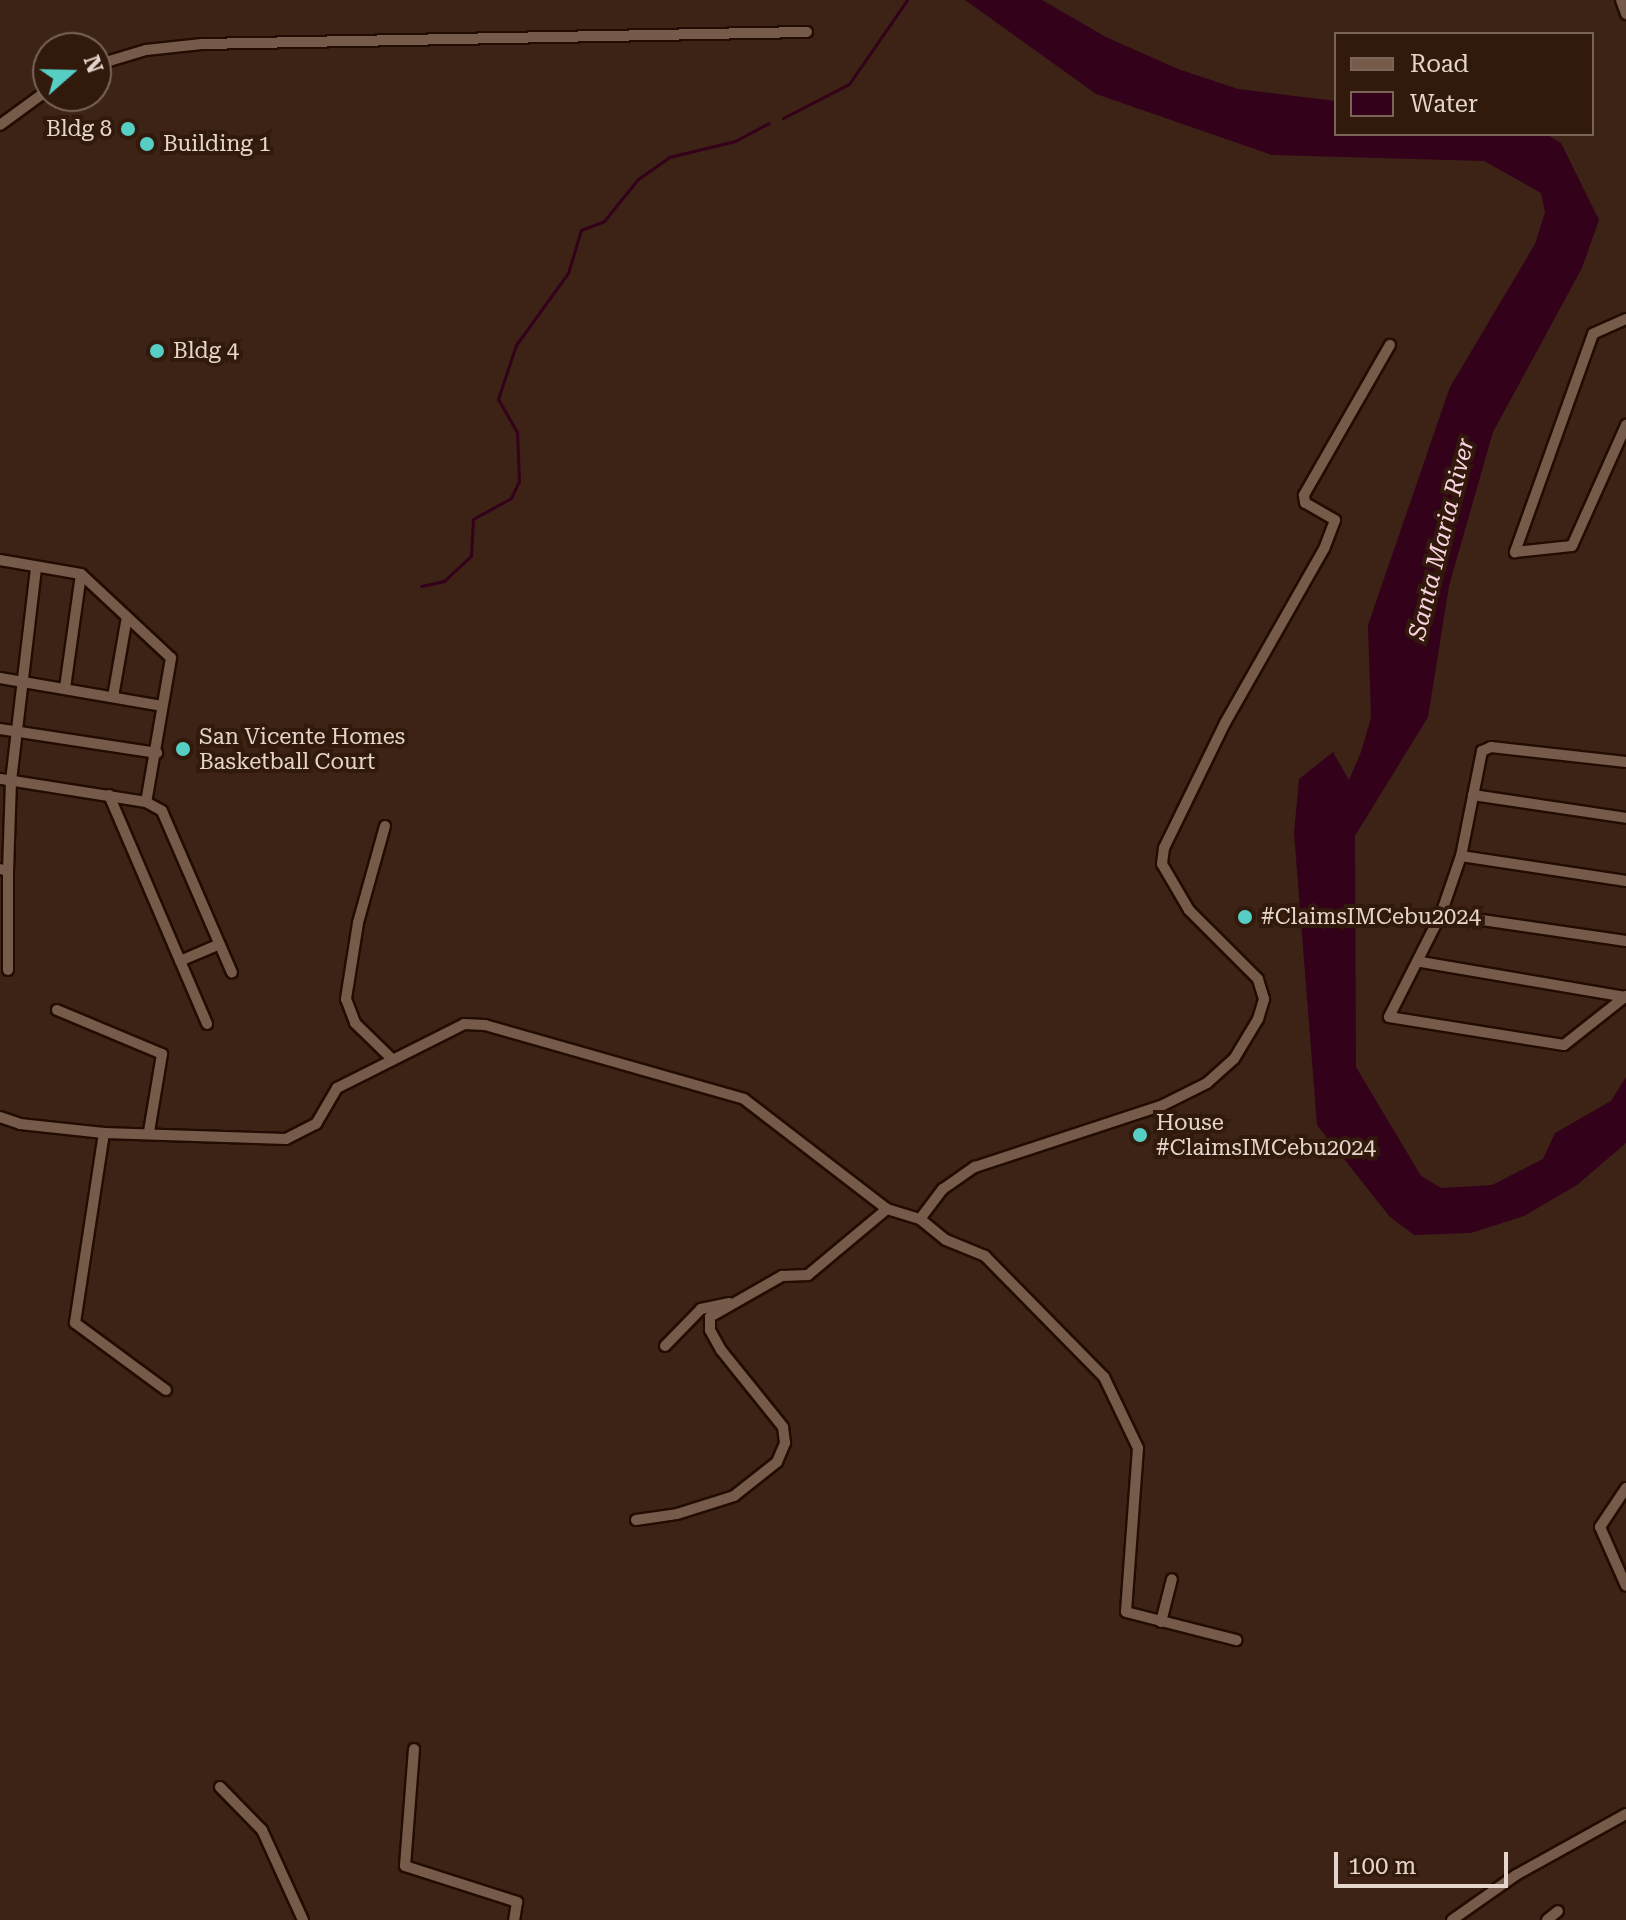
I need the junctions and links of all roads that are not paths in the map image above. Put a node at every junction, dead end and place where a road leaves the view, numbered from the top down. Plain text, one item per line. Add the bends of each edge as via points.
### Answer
1 (1621, 0) edge
2 (1626, 14) edge
3 (807, 32) dead end
4 (112, 60) edge
5 (32, 102) edge
6 (0, 125) edge
7 (1626, 319) edge
8 (1390, 345) dead end
9 (1626, 425) edge
10 (0, 560) edge
11 (36, 568) junction
12 (81, 574) junction
13 (127, 617) junction
14 (0, 678) edge
15 (20, 682) junction
16 (65, 688) junction
17 (113, 697) junction
18 (162, 706) junction
19 (0, 729) edge
20 (16, 731) junction
21 (157, 753) junction
22 (1626, 762) edge
23 (5, 780) edge
24 (109, 795) junction
25 (1473, 795) junction
26 (146, 802) junction
27 (1626, 818) edge
28 (5, 825) edge
29 (385, 826) dead end
30 (1461, 856) junction
31 (4, 870) edge
32 (1626, 881) edge
33 (1441, 914) junction
34 (3, 917) edge
35 (1626, 941) edge
36 (220, 944) junction
37 (180, 961) junction
38 (1421, 962) junction
39 (8, 970) dead end
40 (232, 973) dead end
41 (1625, 996) edge
42 (57, 1010) dead end
43 (207, 1024) dead end
44 (392, 1059) junction
45 (0, 1117) edge
46 (149, 1132) junction
47 (104, 1133) junction
48 (887, 1209) junction
49 (920, 1219) junction
50 (730, 1303) junction
51 (665, 1346) dead end
52 (166, 1390) dead end
53 (1626, 1488) edge
54 (636, 1520) dead end
55 (1172, 1579) dead end
56 (1626, 1586) edge
57 (1161, 1622) junction
58 (1236, 1640) dead end
59 (414, 1749) dead end
60 (220, 1787) dead end
61 (1626, 1814) edge
62 (303, 1920) edge
63 (514, 1920) edge
64 (1452, 1920) edge

1 - 2 street
3 - 4 street via 535,35 525,42 202,44 146,50
5 - 6 street
7 - 9 street via 1593,334 1515,552 1572,546
8 - 49 street via 1304,495 1305,503 1335,520 1324,549 1225,723 1164,848 1162,864 1189,910 1258,979 1264,999 1258,1019 1234,1059 1207,1083 1161,1106 975,1167 943,1189
10 - 11 street
11 - 12 street
11 - 15 street
12 - 13 street
12 - 16 street
13 - 17 street
13 - 18 street via 171,658
14 - 15 street
15 - 16 street
15 - 20 street
16 - 17 street
17 - 18 street
18 - 21 street
19 - 20 street
20 - 21 street
20 - 23 street
21 - 26 street
22 - 25 street via 1491,747 1482,751
23 - 24 street
23 - 28 street
24 - 26 street
24 - 37 street
25 - 27 street
25 - 30 street
26 - 36 street via 162,811
28 - 31 street
29 - 44 street via 358,923 346,999 355,1023
30 - 32 street
30 - 33 street
31 - 34 street
33 - 35 street
33 - 38 street
34 - 39 street
36 - 37 street
36 - 40 street
37 - 43 street
38 - 41 street
38 - 41 street via 1388,1010 1394,1021 1564,1045
42 - 46 street via 162,1054
44 - 46 street via 337,1088 316,1124 286,1139
44 - 48 street via 442,1032 464,1024 485,1025 744,1099
45 - 47 street
46 - 47 street
47 - 52 street via 75,1323
48 - 49 street
48 - 50 street via 808,1275 782,1276
49 - 57 street via 946,1240 985,1256 1104,1377 1138,1448 1126,1612
50 - 51 street via 701,1309
50 - 54 street via 714,1312 710,1330 783,1427 785,1443 777,1462 734,1496
53 - 56 street via 1600,1527
55 - 57 street
57 - 58 street
59 - 63 street via 405,1866 517,1902
60 - 62 street via 262,1830
61 - 64 street via 1516,1875

